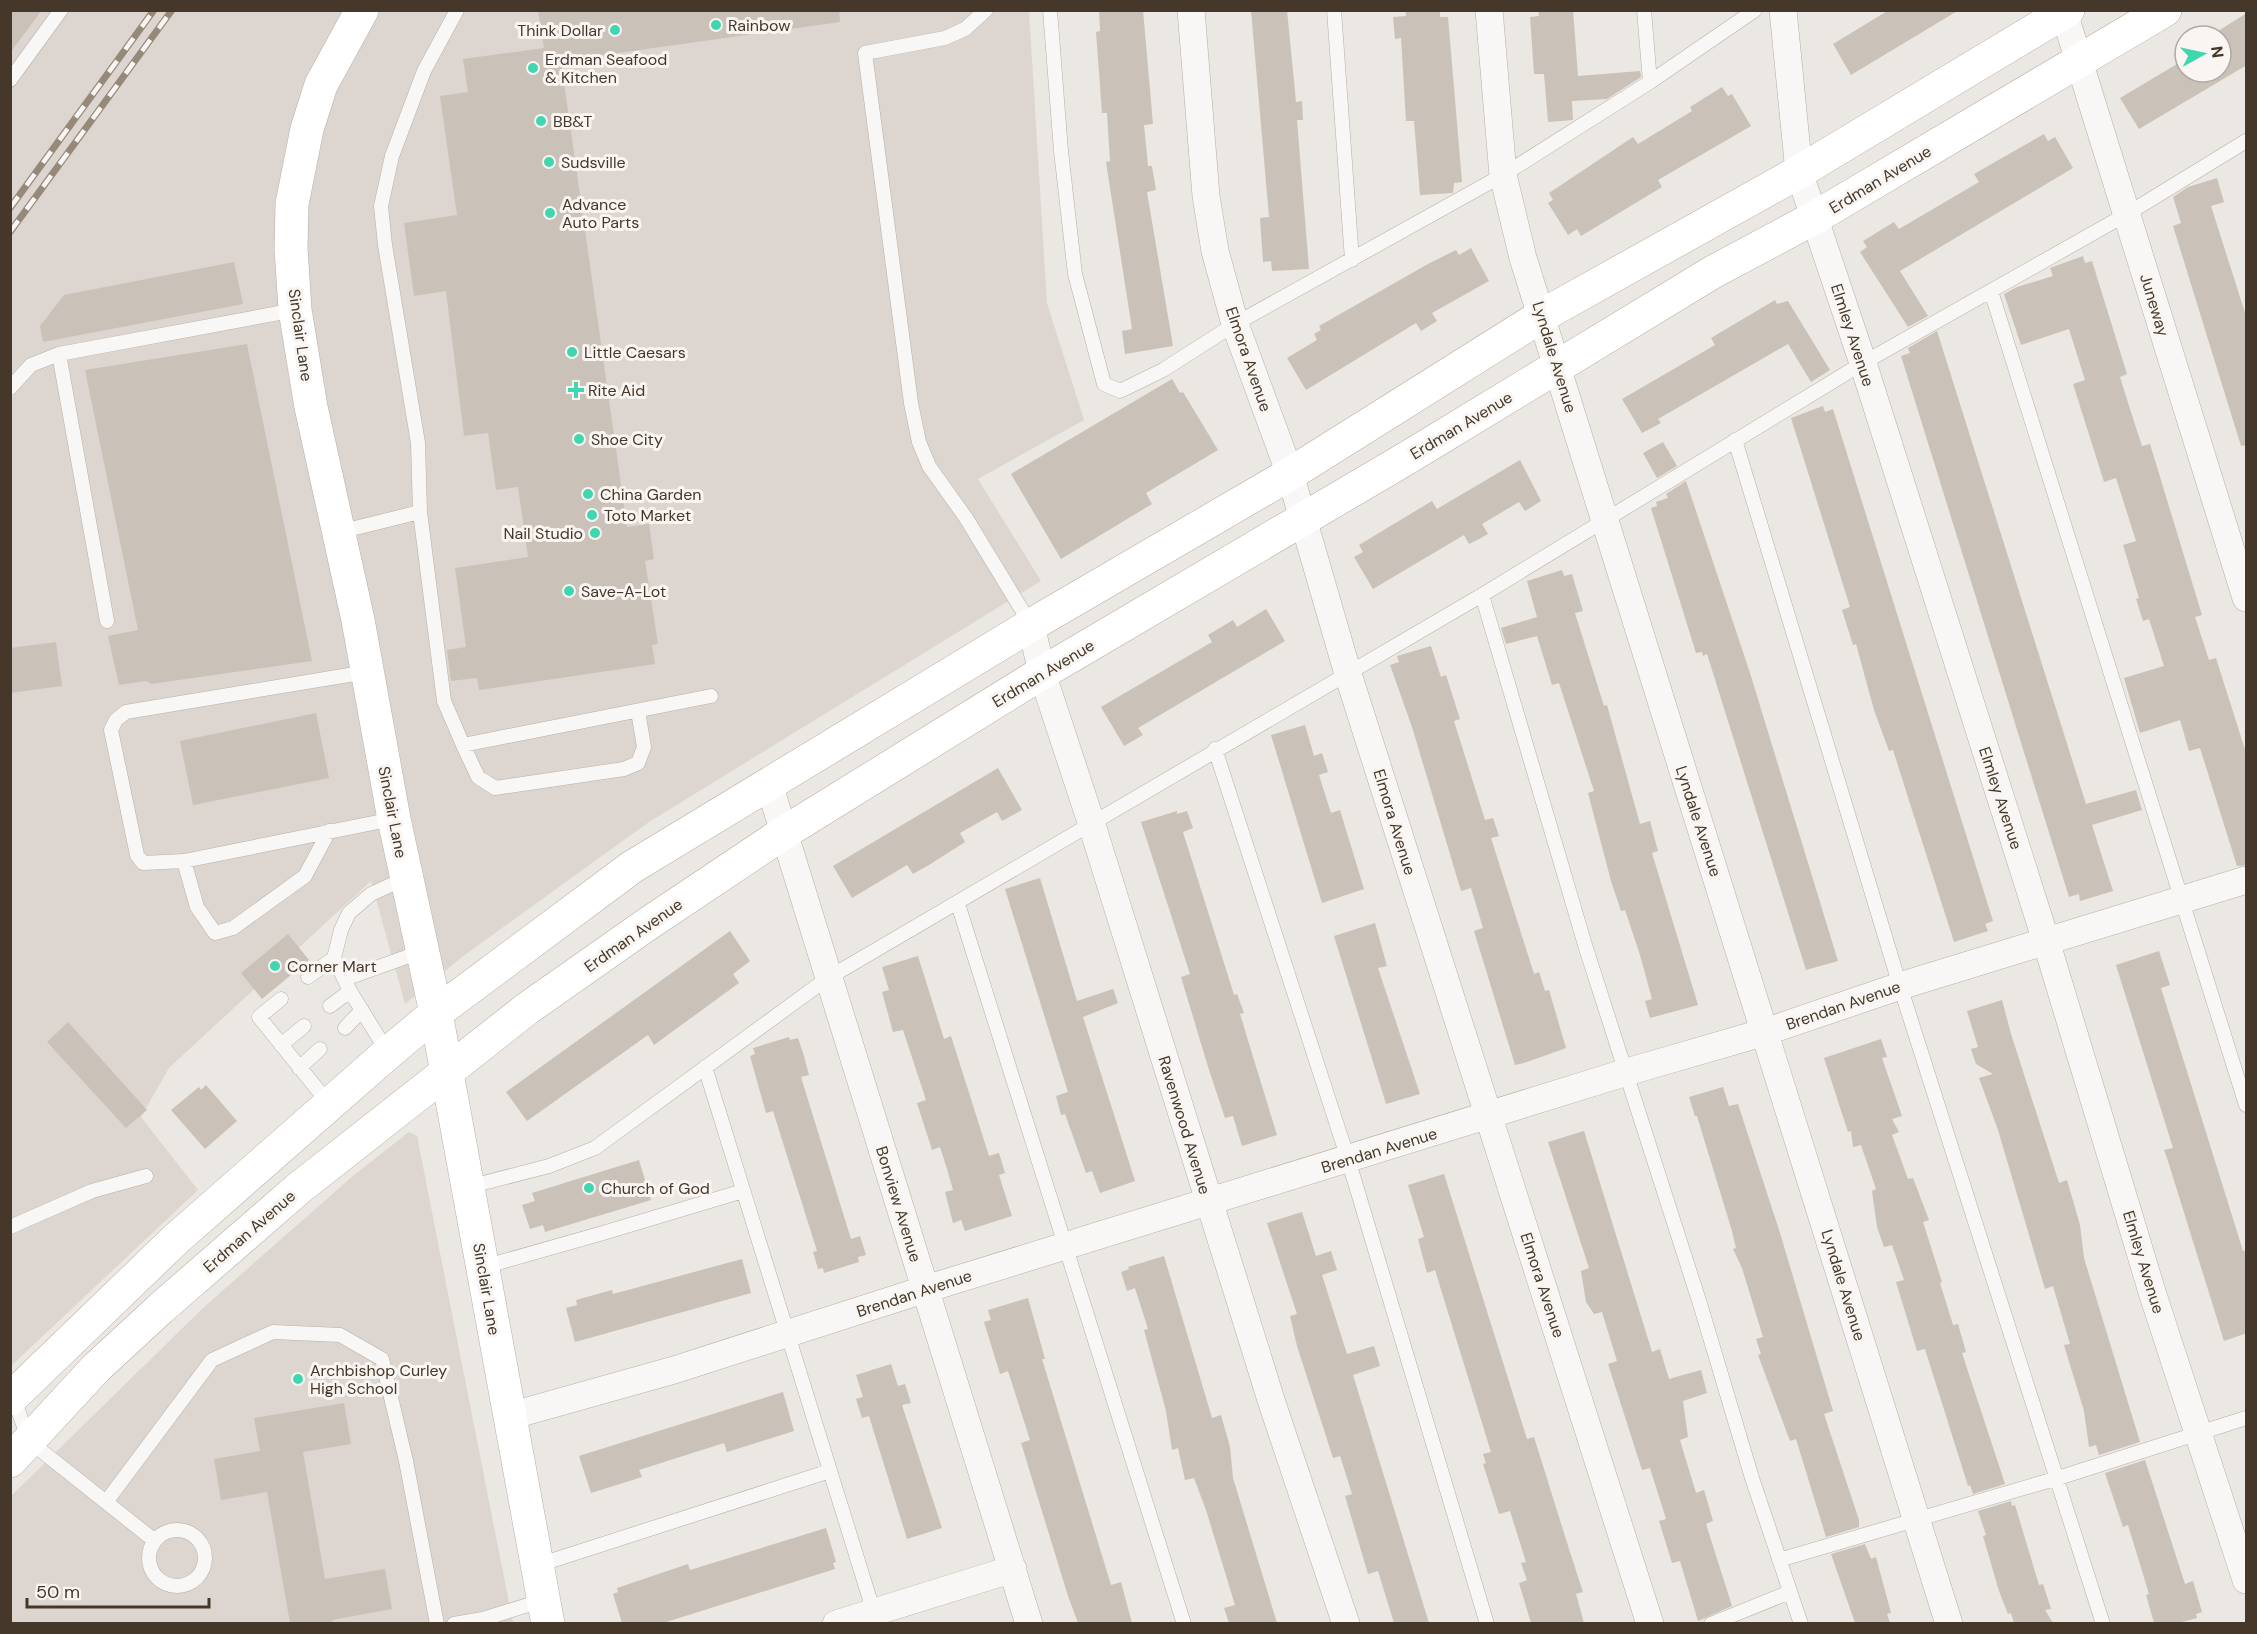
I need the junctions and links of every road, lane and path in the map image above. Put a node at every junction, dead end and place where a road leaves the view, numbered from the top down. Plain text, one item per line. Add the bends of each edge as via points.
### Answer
1 (61, 10) edge
2 (362, 10) edge
3 (458, 10) edge
4 (986, 10) edge
5 (1050, 10) edge
6 (1191, 10) edge
7 (1334, 10) edge
8 (1489, 10) edge
9 (1644, 10) edge
10 (1755, 10) edge
11 (1783, 10) edge
12 (2165, 10) edge
13 (2066, 12) edge
14 (2079, 61) junction
15 (10, 80) edge
16 (1650, 82) junction
17 (2247, 141) edge
18 (1799, 172) junction
19 (1503, 175) junction
20 (2127, 214) junction
21 (1814, 218) junction
22 (1352, 260) junction
23 (1991, 291) junction
24 (296, 310) junction
25 (1543, 315) junction
26 (1235, 324) junction
27 (59, 354) junction
28 (1863, 363) junction
29 (1558, 367) junction
30 (10, 388) edge
31 (1735, 440) junction
32 (1290, 474) junction
33 (420, 512) junction
34 (1303, 518) junction
35 (1604, 521) junction
36 (339, 532) junction
37 (1482, 595) junction
38 (2247, 598) edge
39 (107, 621) dead end
40 (1031, 625) junction
41 (368, 672) junction
42 (1042, 673) junction
43 (1348, 674) junction
44 (711, 696) dead end
45 (638, 711) junction
46 (463, 745) junction
47 (1215, 749) junction
48 (769, 784) junction
49 (394, 819) junction
50 (1091, 822) junction
51 (328, 831) junction
52 (785, 832) junction
53 (184, 861) junction
54 (406, 878) junction
55 (2247, 880) edge
56 (2182, 900) junction
57 (958, 904) junction
58 (2046, 941) junction
59 (423, 951) junction
60 (334, 958) junction
61 (308, 977) dead end
62 (828, 978) junction
63 (348, 985) junction
64 (1900, 986) junction
65 (281, 999) dead end
66 (330, 1006) dead end
67 (362, 1010) junction
68 (436, 1013) junction
69 (304, 1026) dead end
70 (345, 1028) dead end
71 (1765, 1032) junction
72 (281, 1046) junction
73 (320, 1049) dead end
74 (388, 1053) junction
75 (705, 1067) junction
76 (299, 1068) junction
77 (447, 1072) junction
78 (1627, 1072) junction
79 (330, 1105) junction
80 (2247, 1105) edge
81 (1489, 1115) junction
82 (1348, 1159) junction
83 (146, 1176) dead end
84 (468, 1187) junction
85 (743, 1191) junction
86 (1209, 1203) junction
87 (10, 1227) edge
88 (1067, 1246) junction
89 (483, 1266) junction
90 (926, 1289) junction
91 (788, 1334) junction
92 (12, 1395) edge
93 (510, 1416) junction
94 (2247, 1418) edge
95 (2198, 1433) junction
96 (20, 1451) edge
97 (830, 1471) junction
98 (2058, 1478) junction
99 (106, 1502) junction
100 (1917, 1518) junction
101 (155, 1541) junction
102 (1779, 1560) junction
103 (538, 1565) junction
104 (1012, 1569) junction
105 (2247, 1580) edge
106 (1790, 1592) junction
107 (546, 1612) edge
108 (875, 1618) edge
109 (437, 1623) edge
110 (454, 1623) edge
111 (836, 1623) edge
112 (1029, 1623) edge
113 (1184, 1623) edge
114 (1346, 1623) edge
115 (1487, 1623) edge
116 (1650, 1623) edge
117 (1711, 1623) edge
118 (1801, 1623) edge
119 (1949, 1623) edge
120 (2103, 1623) edge

1 - 15 lane
2 - 24 main road, Sinclair Lane via 321,84 307,129 292,204
3 - 33 lane via 424,71 392,156 381,206 418,443
4 - 40 lane via 965,29 945,38 865,53 909,392 920,442 929,466 966,518
5 - 26 lane via 1075,274 1104,384 1120,391 1163,370
6 - 26 street, Elmora Avenue via 1206,196 1215,251
7 - 22 lane
8 - 19 street, Lyndale Avenue
9 - 16 lane
10 - 16 lane
11 - 18 street, Elmley Avenue
12 - 14 main road, Erdman Avenue
13 - 14 street, Juneway
13 - 18 main road
14 - 20 street, Juneway
14 - 21 main road, Erdman Avenue
16 - 19 lane
17 - 20 lane
18 - 21 street, Elmley Avenue
18 - 25 main road
19 - 22 lane
19 - 25 street, Lyndale Avenue via 1520,247
20 - 23 lane
20 - 38 street, Juneway
21 - 28 street, Elmley Avenue
21 - 29 main road, Erdman Avenue via 1713,272
22 - 26 lane
23 - 28 lane
23 - 56 lane
24 - 27 lane
24 - 36 main road, Sinclair Lane via 311,407
25 - 29 street, Lyndale Avenue
25 - 32 main road
26 - 32 street, Elmora Avenue
27 - 30 lane via 31,365
27 - 39 lane
28 - 31 lane
28 - 58 street, Elmley Avenue
29 - 34 main road, Erdman Avenue
29 - 35 street, Lyndale Avenue
31 - 35 lane
31 - 64 lane
32 - 34 street, Elmora Avenue
32 - 40 main road
33 - 36 lane
33 - 46 lane via 444,701
34 - 42 main road, Erdman Avenue
34 - 43 street, Elmora Avenue
35 - 37 lane
35 - 71 street, Lyndale Avenue
36 - 41 main road, Sinclair Lane
37 - 43 lane
37 - 78 lane via 1585,945
40 - 42 street, Ravenwood Avenue
40 - 48 main road
41 - 49 main road, Sinclair Lane
41 - 53 lane via 126,712 116,720 111,730 137,855 143,863
42 - 50 street, Ravenwood Avenue
42 - 52 main road, Erdman Avenue
43 - 47 lane
43 - 81 street, Elmora Avenue
44 - 45 lane
45 - 46 lane
45 - 46 lane via 644,747 638,763 624,769 495,789 478,777
47 - 50 lane
47 - 82 lane
48 - 52 street, Bonview Avenue
48 - 68 main road via 632,867
49 - 51 lane
49 - 54 main road, Sinclair Lane
50 - 57 lane
50 - 86 street, Ravenwood Avenue
51 - 53 lane
51 - 53 lane via 305,876 233,928 215,933 197,907
52 - 62 street, Bonview Avenue
52 - 77 main road, Erdman Avenue via 528,1008
54 - 59 main road, Sinclair Lane
54 - 60 lane via 372,894 349,913
55 - 56 street, Brendan Avenue
56 - 58 street, Brendan Avenue
56 - 80 lane
57 - 62 lane
57 - 88 lane
58 - 64 street, Brendan Avenue
58 - 95 street, Elmley Avenue
59 - 63 lane
59 - 68 main road, Sinclair Lane
60 - 61 lane
60 - 63 lane
62 - 75 lane
62 - 90 street, Bonview Avenue
63 - 66 lane
63 - 67 lane
64 - 71 street, Brendan Avenue
64 - 98 lane
65 - 72 lane via 259,1017
67 - 70 lane
67 - 74 lane
68 - 74 main road
68 - 77 main road, Sinclair Lane
69 - 72 lane
71 - 78 street, Brendan Avenue
71 - 100 street, Lyndale Avenue
72 - 76 lane
73 - 76 lane
74 - 79 main road
75 - 84 lane via 596,1148 549,1166
75 - 85 lane
76 - 79 lane
77 - 84 main road, Sinclair Lane
77 - 96 main road, Erdman Avenue via 299,1188 161,1308 96,1368
78 - 81 street, Brendan Avenue
78 - 102 lane
79 - 92 main road via 176,1239
81 - 82 street, Brendan Avenue
81 - 116 street, Elmora Avenue
82 - 86 street, Brendan Avenue
82 - 115 lane
83 - 87 lane via 92,1191
84 - 89 main road, Sinclair Lane
85 - 89 lane
85 - 91 lane
86 - 88 street, Brendan Avenue
86 - 114 street, Ravenwood Avenue
88 - 90 street, Brendan Avenue
88 - 113 lane
89 - 93 main road, Sinclair Lane
90 - 91 street, Brendan Avenue
90 - 104 street, Bonview Avenue
91 - 93 street, Brendan Avenue via 599,1393
91 - 97 lane
92 - 96 lane
93 - 103 main road, Sinclair Lane
94 - 95 lane
95 - 98 lane
95 - 105 street, Elmley Avenue
96 - 99 lane
97 - 103 lane
97 - 108 lane
98 - 100 lane
98 - 120 lane
99 - 101 lane
99 - 109 lane via 212,1360 273,1332 340,1335 382,1359
100 - 102 lane
100 - 119 street, Lyndale Avenue
101 - 101 lane via 150,1553 151,1569 157,1579 177,1587 200,1575 205,1565 204,1548 197,1538 175,1530
102 - 106 lane
103 - 107 main road, Sinclair Lane
104 - 108 street
104 - 112 street, Bonview Avenue
106 - 117 lane
106 - 118 lane
107 - 110 lane
108 - 111 street

